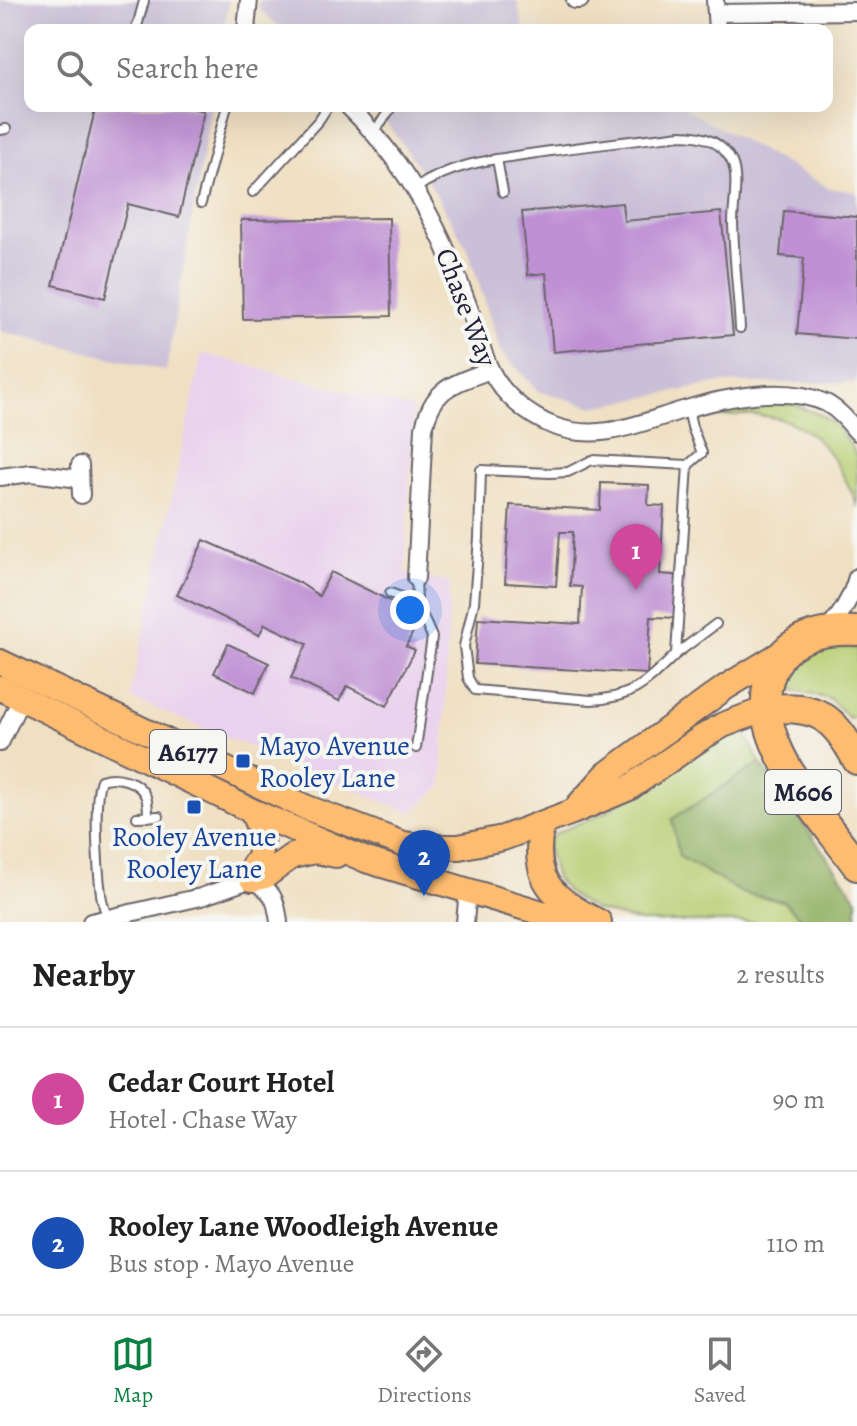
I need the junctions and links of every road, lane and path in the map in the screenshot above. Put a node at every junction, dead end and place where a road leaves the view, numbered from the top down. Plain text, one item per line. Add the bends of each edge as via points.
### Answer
1 (249, 0) edge
2 (144, 1) edge
3 (857, 11) edge
4 (716, 14) edge
5 (138, 24) edge
6 (247, 24) edge
7 (225, 112) edge
8 (324, 112) edge
9 (354, 112) edge
10 (388, 112) edge
11 (373, 133) junction
12 (497, 159) junction
13 (414, 190) junction
14 (253, 192) dead end
15 (503, 192) dead end
16 (201, 203) dead end
17 (740, 328) dead end
18 (490, 370) junction
19 (688, 408) junction
20 (857, 432) edge
21 (688, 465) junction
22 (0, 477) edge
23 (80, 480) dead end
24 (857, 577) edge
25 (416, 578) joint
26 (390, 593) dead end
27 (417, 603) junction
28 (716, 624) dead end
29 (857, 631) edge
30 (824, 633) junction
31 (785, 651) junction
32 (676, 654) junction
33 (0, 662) edge
34 (11, 694) edge
35 (766, 709) junction
36 (0, 743) edge
37 (416, 748) dead end
38 (857, 760) edge
39 (252, 811) junction
40 (572, 812) junction
41 (159, 816) dead end
42 (137, 817) dead end
43 (148, 817) junction
44 (542, 824) junction
45 (366, 860) junction
46 (857, 866) edge
47 (252, 879) junction
48 (468, 891) junction
49 (99, 920) edge
50 (279, 922) edge
51 (465, 922) edge
52 (572, 922) edge
53 (599, 922) edge

1 - 6 street
2 - 5 lane
3 - 4 street
7 - 16 lane
8 - 14 lane
9 - 11 street, Chase Way
10 - 11 lane
11 - 13 street, Chase Way
12 - 13 lane via 448,171
12 - 15 lane
12 - 17 lane via 681,135 714,141 733,165
13 - 18 street, Chase Way via 455,270
18 - 19 street, Chase Way via 514,402 564,430 604,433
18 - 25 street via 445,390 427,414
19 - 20 street, Chase Way via 756,395 797,396 835,408
19 - 21 lane via 702,453
21 - 32 lane
21 - 32 lane via 592,460 568,472 481,470 474,603 464,646 475,690 591,700 621,697 637,689
22 - 23 street via 32,473
24 - 30 street via 843,612
25 - 27 lane
26 - 27 lane
27 - 37 lane via 432,637
28 - 32 lane
29 - 30 highway, A6177
30 - 31 highway, A6177
31 - 35 highway via 769,678
31 - 40 main road, A6177 via 607,774
33 - 44 main road, A6177 via 305,807 403,844 459,847
34 - 36 street
34 - 39 main road, A6177
35 - 38 highway, M606 via 820,714 844,737
35 - 40 main road, A6177 via 723,725 629,788
35 - 46 highway, M606 via 786,765
39 - 45 main road, A6177
39 - 47 main road via 262,835
40 - 44 main road, A6177
41 - 43 lane
42 - 43 lane
43 - 49 lane via 141,789 128,780 101,780
44 - 53 main road via 538,857 546,882 572,908
45 - 47 main road via 316,851 292,856
45 - 48 main road, A6177
47 - 49 street via 201,897
47 - 50 street via 276,902
48 - 51 street
48 - 52 main road, A6177

